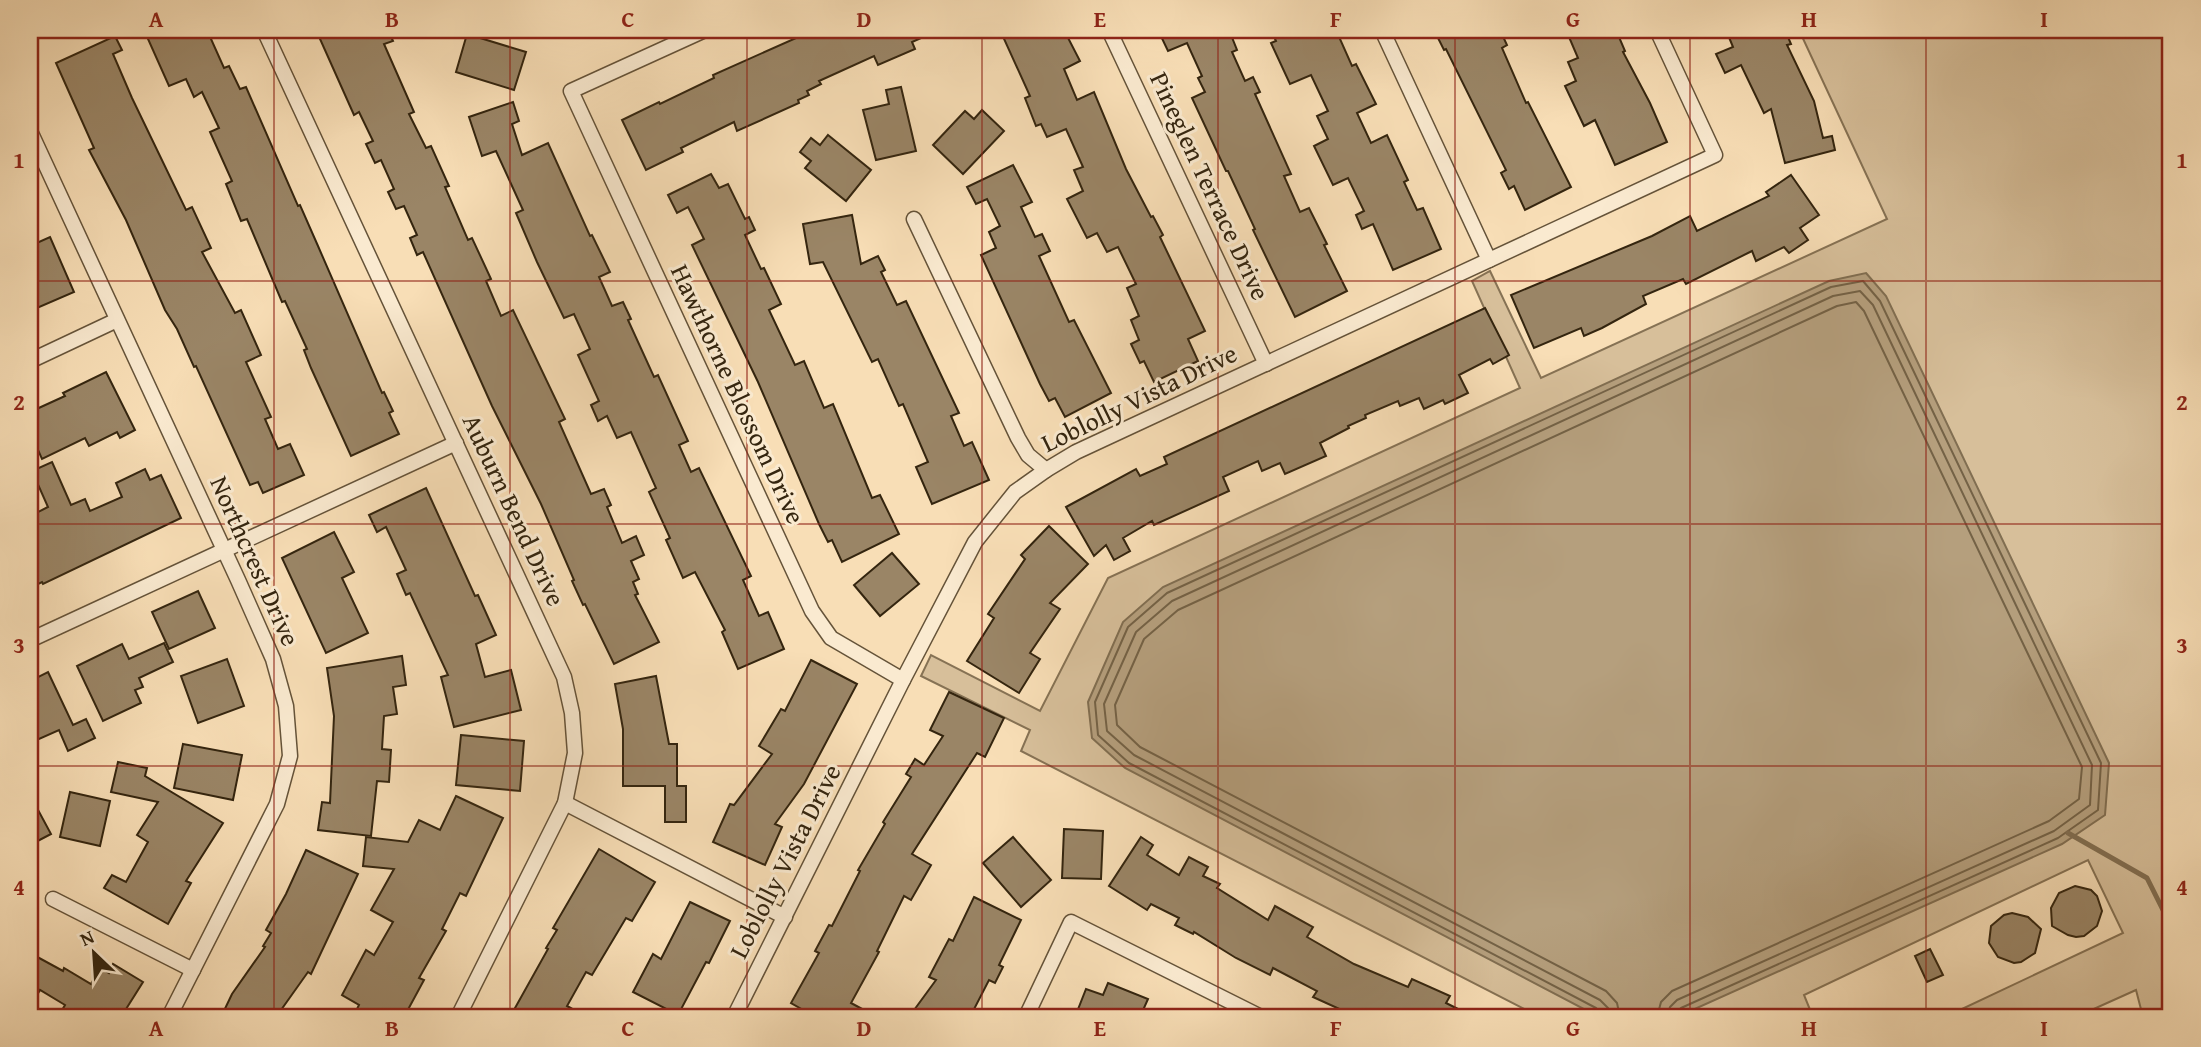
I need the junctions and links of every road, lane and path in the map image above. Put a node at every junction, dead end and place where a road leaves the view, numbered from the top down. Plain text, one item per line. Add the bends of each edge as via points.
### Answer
1 (264, 30) edge
2 (705, 30) edge
3 (1109, 30) edge
4 (1382, 30) edge
5 (1657, 30) edge
6 (30, 131) edge
7 (914, 219) dead end
8 (1489, 260) junction
9 (117, 320) junction
10 (30, 360) edge
11 (1266, 364) junction
12 (456, 443) junction
13 (1046, 470) junction
14 (225, 551) junction
15 (30, 640) edge
16 (903, 680) junction
17 (565, 803) junction
18 (53, 899) dead end
19 (785, 916) junction
20 (193, 971) junction
21 (169, 1017) edge
22 (458, 1017) edge
23 (734, 1017) edge
24 (1026, 1017) edge
25 (1261, 1017) edge

1 - 12 street, Auburn Bend Drive
2 - 16 street, Hawthorne Blossom Drive via 571,91 812,611 831,638
3 - 11 street, Pineglen Terrace Drive
4 - 8 street
5 - 8 street, Loblolly Vista Drive via 1715,156
6 - 9 street, Northcrest Drive
7 - 13 street via 1018,438 1028,455
8 - 11 street, Loblolly Vista Drive
9 - 10 street
9 - 14 street, Northcrest Drive
11 - 13 street, Loblolly Vista Drive
12 - 14 street
12 - 17 street, Auburn Bend Drive via 564,677 575,753
13 - 16 street, Loblolly Vista Drive via 1015,492 975,542
14 - 15 street
14 - 20 street, Northcrest Drive via 273,659 286,706 290,756 277,804
16 - 19 street, Loblolly Vista Drive
17 - 19 street
17 - 22 street, Auburn Bend Drive
18 - 20 street
19 - 23 street, Loblolly Vista Drive
20 - 21 street, Northcrest Drive
24 - 25 street via 1071,922

